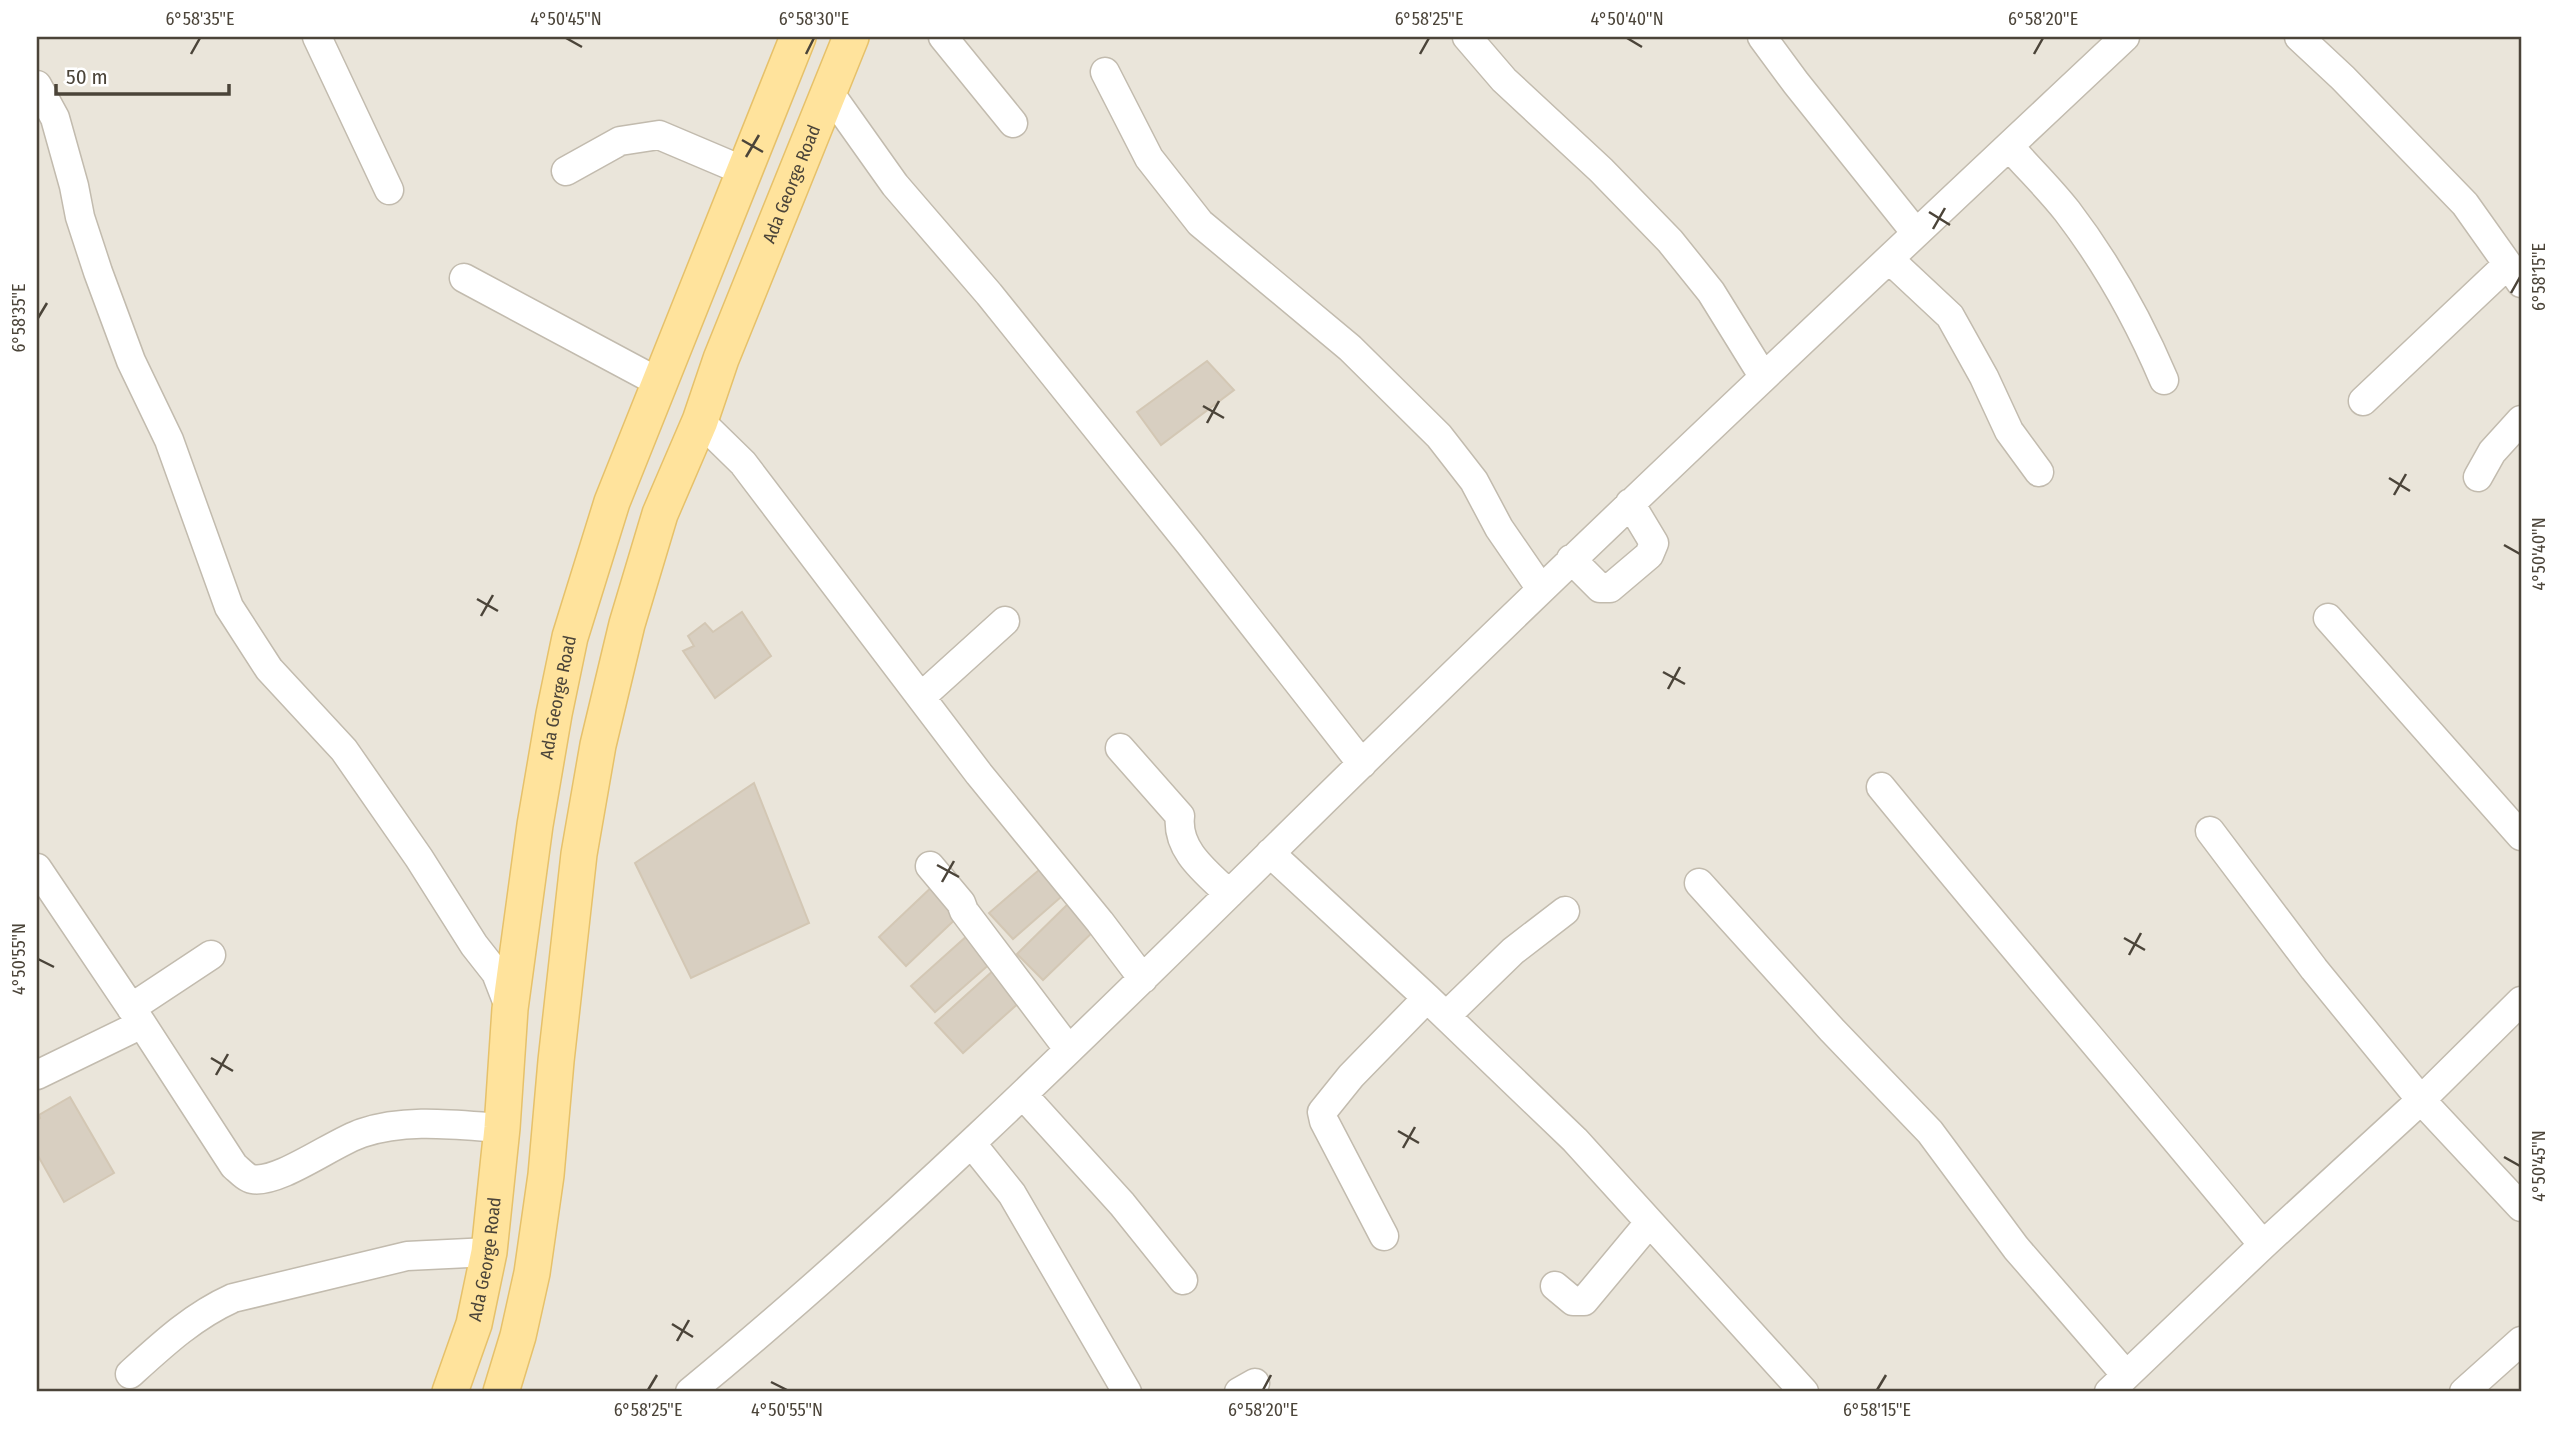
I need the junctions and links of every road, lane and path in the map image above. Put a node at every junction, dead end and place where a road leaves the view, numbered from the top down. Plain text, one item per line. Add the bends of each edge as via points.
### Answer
1 (317, 37) edge
2 (799, 37) edge
3 (850, 37) edge
4 (943, 37) edge
5 (1467, 37) edge
6 (1762, 37) edge
7 (2125, 37) edge
8 (2299, 37) edge
9 (1105, 72) dead end
10 (37, 85) edge
11 (829, 92) junction
12 (1013, 123) dead end
13 (2009, 146) junction
14 (566, 171) dead end
15 (744, 172) junction
16 (388, 190) dead end
17 (1916, 233) junction
18 (1889, 259) junction
19 (2514, 274) edge
20 (464, 278) dead end
21 (1763, 376) junction
22 (2164, 380) dead end
23 (660, 383) junction
24 (2363, 401) dead end
25 (2521, 420) edge
26 (700, 421) junction
27 (2039, 472) dead end
28 (2478, 477) dead end
29 (1630, 503) junction
30 (1571, 559) junction
31 (1541, 589) junction
32 (2328, 618) dead end
33 (1005, 621) dead end
34 (921, 698) junction
35 (1120, 748) dead end
36 (1362, 764) junction
37 (1881, 787) dead end
38 (2210, 831) dead end
39 (2521, 836) edge
40 (1270, 853) junction
41 (930, 866) dead end
42 (37, 868) edge
43 (1699, 883) dead end
44 (1229, 894) junction
45 (1565, 911) dead end
46 (211, 955) dead end
47 (1143, 979) junction
48 (2521, 1001) edge
49 (1436, 1007) junction
50 (510, 1009) junction
51 (137, 1016) junction
52 (1069, 1050) junction
53 (37, 1075) edge
54 (1023, 1095) junction
55 (2421, 1100) junction
56 (502, 1128) junction
57 (972, 1144) junction
58 (2521, 1207) edge
59 (1649, 1223) junction
60 (1384, 1236) dead end
61 (2263, 1245) junction
62 (489, 1252) junction
63 (1183, 1280) dead end
64 (1555, 1286) dead end
65 (2521, 1341) edge
66 (130, 1374) dead end
67 (2118, 1384) edge
68 (450, 1392) edge
69 (501, 1392) edge
70 (690, 1392) edge
71 (1127, 1392) edge
72 (1804, 1392) edge
73 (2464, 1392) edge

1 - 16 street
2 - 15 main road, Ada George Road
3 - 11 main road, Ada George Road
4 - 12 street
5 - 21 street via 1504,80 1670,241 1711,292
6 - 17 street
7 - 13 street
8 - 19 street via 2465,204
9 - 31 street via 1149,158 1200,223 1350,348 1438,436 1474,481 1499,528
10 - 50 street via 55,118 97,272 131,361 169,440 229,607 269,669 344,750 412,847 496,973
11 - 26 main road, Ada George Road
11 - 36 street via 895,185 989,294
13 - 17 street
13 - 22 street via 2093,248
14 - 15 street via 620,141 659,135
15 - 23 main road, Ada George Road
17 - 18 street
18 - 21 street
18 - 27 street via 1950,316 2009,431
19 - 24 street
20 - 23 street
21 - 29 street
23 - 50 main road, Ada George Road via 611,502 570,637 537,812
25 - 28 street via 2492,452
26 - 34 street via 743,463
26 - 69 main road, Ada George Road via 660,514 598,745 579,854 532,1273
29 - 30 street
29 - 30 street via 1654,543 1649,555 1610,588 1600,588
30 - 31 street
31 - 36 street
32 - 39 street
33 - 34 street
34 - 47 street
35 - 44 street via 1180,816 1178,830 1195,862
36 - 40 street
37 - 61 street
38 - 55 street
40 - 44 street
40 - 49 street
41 - 52 street
42 - 51 street
43 - 67 street via 1930,1132
44 - 47 street
45 - 49 street
46 - 51 street
47 - 52 street
48 - 55 street
49 - 59 street via 1575,1139
49 - 60 street via 1351,1076 1322,1112
50 - 56 main road, Ada George Road
51 - 53 street
51 - 56 street via 234,1166 250,1179 285,1172 362,1133 393,1126 428,1123
52 - 54 street
54 - 57 street
54 - 63 street via 1122,1204
55 - 58 street
55 - 61 street
56 - 62 main road, Ada George Road
57 - 70 street
57 - 71 street via 1012,1194
59 - 64 street via 1584,1301 1573,1301
59 - 72 street
61 - 67 street
62 - 66 street via 407,1256 233,1298 178,1331
62 - 68 main road, Ada George Road via 474,1324
65 - 73 street

